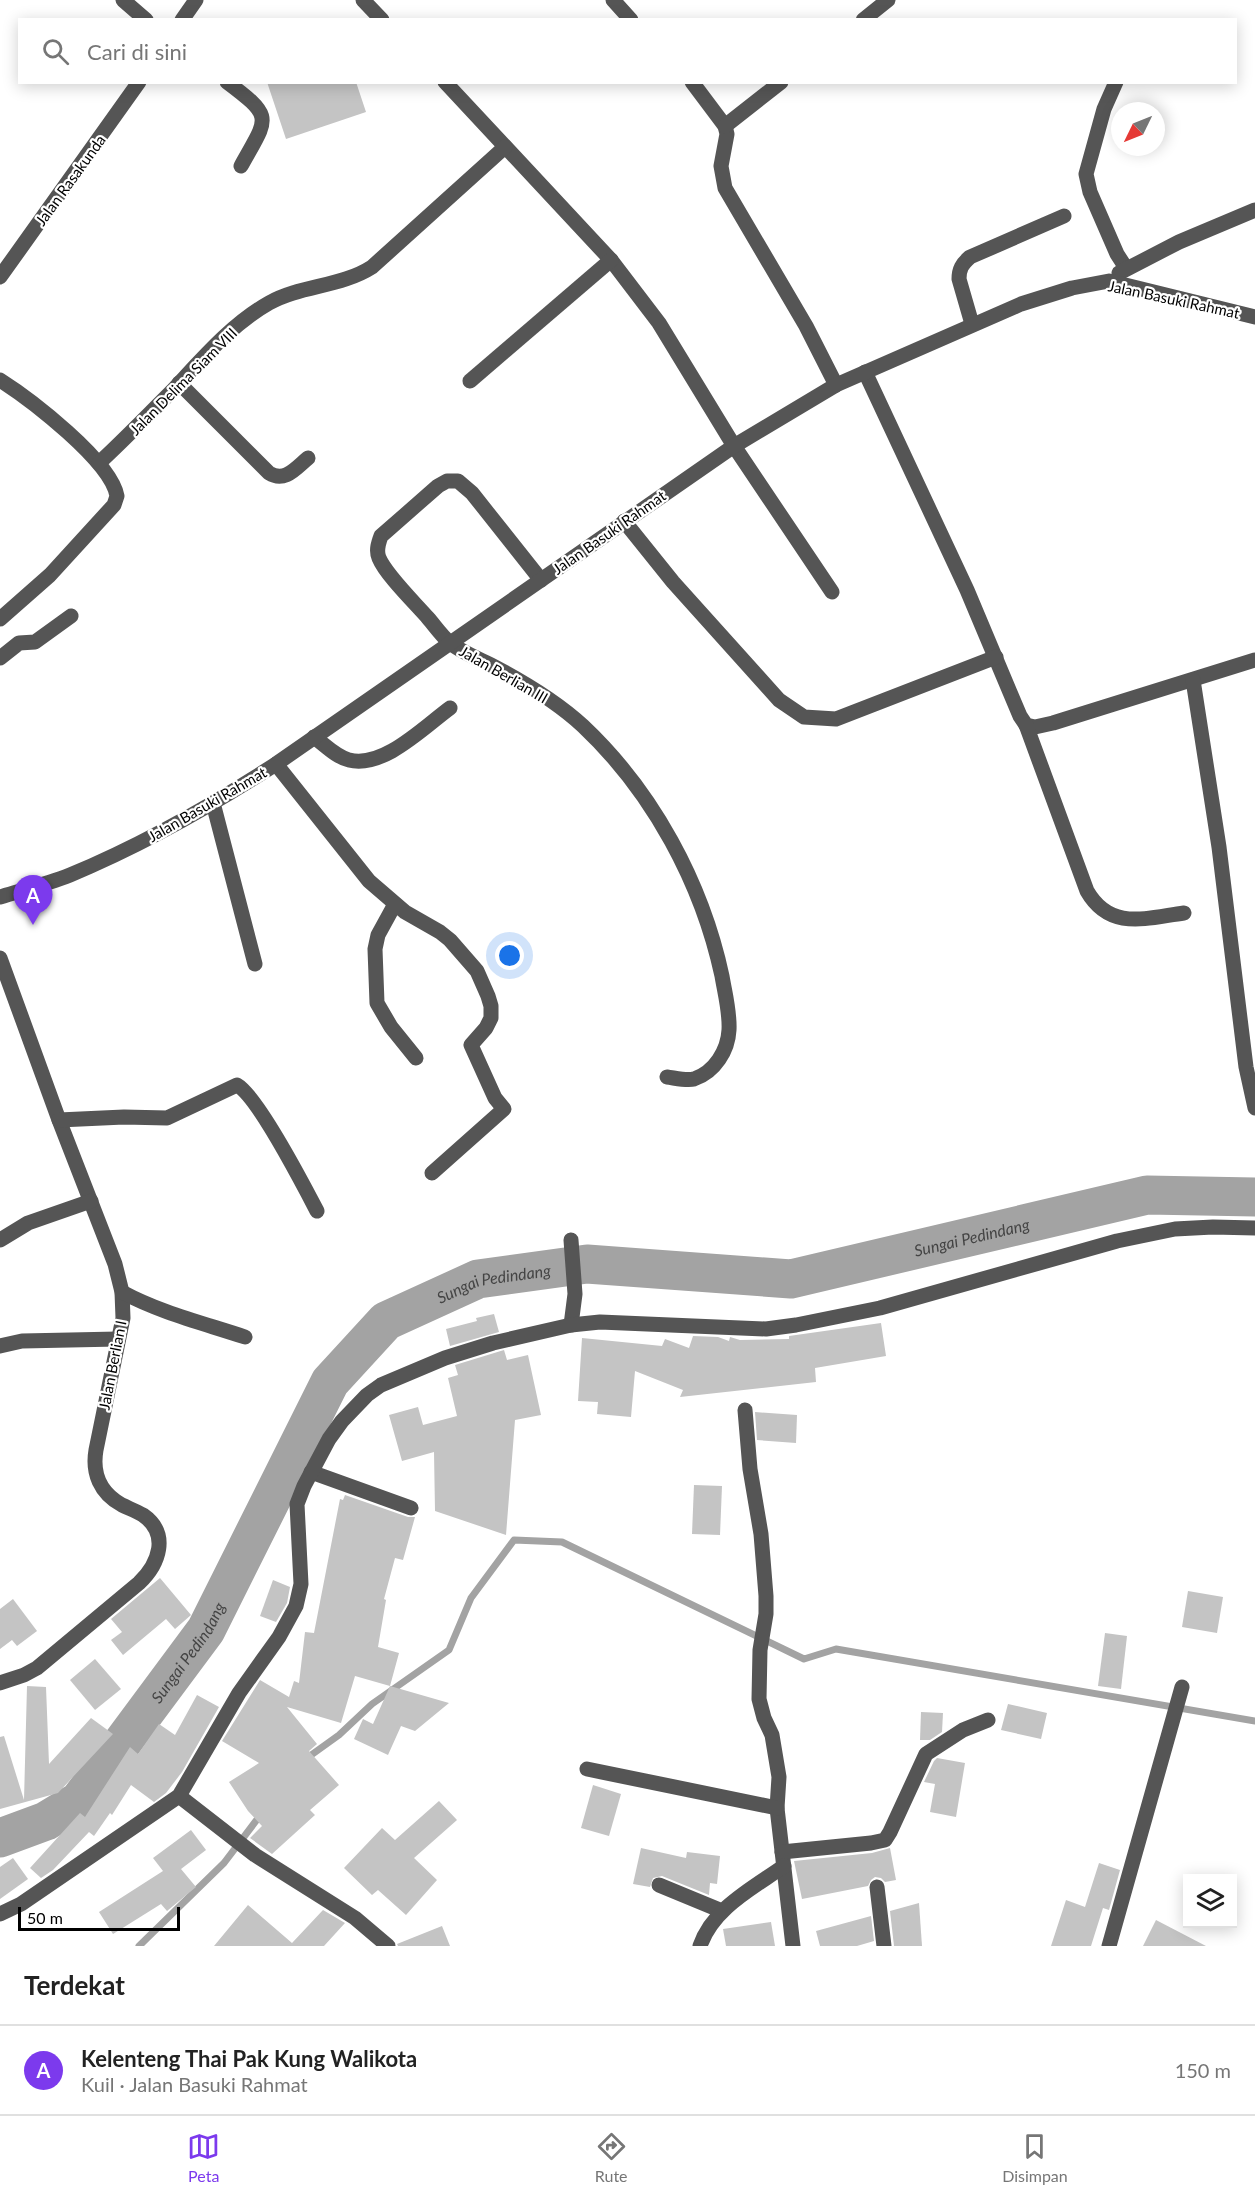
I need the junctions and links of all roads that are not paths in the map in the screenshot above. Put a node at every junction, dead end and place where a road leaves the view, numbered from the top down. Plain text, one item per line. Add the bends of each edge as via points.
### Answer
1 (123, 0) edge
2 (196, 0) edge
3 (363, 0) edge
4 (613, 0) edge
5 (888, 0) edge
6 (144, 18) edge
7 (183, 18) edge
8 (380, 18) edge
9 (629, 18) edge
10 (866, 18) edge
11 (138, 84) edge
12 (230, 84) edge
13 (447, 84) edge
14 (693, 84) edge
15 (778, 84) edge
16 (1115, 84) edge
17 (724, 126) junction
18 (505, 147) junction
19 (241, 166) dead end
20 (1255, 210) edge
21 (1064, 216) dead end
22 (611, 260) junction
23 (1126, 268) junction
24 (0, 277) edge
25 (1109, 282) junction
26 (1255, 317) edge
27 (972, 324) junction
28 (865, 372) junction
29 (0, 380) edge
30 (470, 381) dead end
31 (179, 382) junction
32 (836, 385) junction
33 (734, 446) junction
34 (308, 458) dead end
35 (99, 463) junction
36 (624, 521) junction
37 (541, 579) junction
38 (832, 592) dead end
39 (71, 616) dead end
40 (0, 619) edge
41 (449, 642) junction
42 (996, 657) junction
43 (0, 658) edge
44 (1255, 660) edge
45 (1193, 680) junction
46 (450, 708) dead end
47 (1026, 725) junction
48 (314, 737) junction
49 (276, 764) junction
50 (213, 803) junction
51 (0, 897) edge
52 (395, 904) junction
53 (1184, 913) dead end
54 (0, 958) edge
55 (255, 964) dead end
56 (416, 1058) dead end
57 (667, 1077) dead end
58 (1255, 1108) edge
59 (59, 1120) junction
60 (432, 1173) dead end
61 (91, 1201) junction
62 (317, 1211) dead end
63 (1255, 1228) edge
64 (0, 1240) edge
65 (571, 1240) dead end
66 (122, 1292) junction
67 (571, 1325) junction
68 (245, 1336) dead end
69 (118, 1339) junction
70 (0, 1346) edge
71 (745, 1410) dead end
72 (311, 1472) junction
73 (411, 1508) dead end
74 (0, 1683) edge
75 (1182, 1687) dead end
76 (988, 1720) dead end
77 (587, 1769) dead end
78 (179, 1796) junction
79 (777, 1808) junction
80 (783, 1859) junction
81 (659, 1885) dead end
82 (877, 1887) dead end
83 (722, 1911) junction
84 (0, 1914) edge
85 (388, 1946) edge
86 (700, 1946) edge
87 (793, 1946) edge
88 (884, 1946) edge
89 (1109, 1946) edge

1 - 6 street
2 - 7 street
3 - 8 street
4 - 9 street
5 - 10 street
11 - 24 street, Jalan Rasakunda
12 - 19 street via 257,105 262,116 262,125
13 - 18 street
14 - 17 street
15 - 17 street
16 - 23 street via 1086,174 1090,192
17 - 32 street via 725,188
18 - 22 street
18 - 31 street, Jalan Delima Siam VIII via 372,267 356,276 270,303 239,325
20 - 23 street
21 - 27 street via 965,262 959,279
22 - 30 street
22 - 33 street via 659,323
23 - 25 street
25 - 26 street, Jalan Basuki Rahmat
25 - 27 street, Jalan Basuki Rahmat via 1048,295
27 - 28 street, Jalan Basuki Rahmat
28 - 32 street, Jalan Basuki Rahmat
28 - 42 street
29 - 35 street via 30,400
31 - 34 street via 274,476 291,473
31 - 35 street, Jalan Delima Siam VIII
32 - 33 street, Jalan Basuki Rahmat
33 - 36 street, Jalan Basuki Rahmat
33 - 38 street
35 - 40 street via 117,492 116,501 50,575
36 - 37 street, Jalan Basuki Rahmat
36 - 42 street via 778,700 804,717 836,719
37 - 41 street, Jalan Basuki Rahmat
37 - 41 street, Jalan Berlian III via 464,484 453,480 438,486 381,536 377,551 389,573
39 - 43 street via 35,642 19,643
41 - 48 street, Jalan Basuki Rahmat
41 - 57 street, Jalan Berlian III via 546,696 583,726 642,795 684,862 716,952 730,1018 729,1035 722,1055 709,1071 693,1079
42 - 47 street
44 - 45 street
45 - 47 street via 1035,728
45 - 58 street via 1220,847 1246,1067
46 - 48 street via 391,753 362,761 342,758
47 - 53 street via 1093,902 1115,917 1130,920
48 - 49 street, Jalan Basuki Rahmat
49 - 50 street, Jalan Basuki Rahmat
49 - 52 street via 369,881
50 - 51 street, Jalan Basuki Rahmat via 78,871
50 - 55 street
52 - 56 street via 375,949 377,1002 390,1027
52 - 60 street via 450,940 477,971 488,996 491,1018 471,1045 504,1109
54 - 59 street, Jalan Berlian I
59 - 61 street, Jalan Berlian I
59 - 62 street via 167,1118 237,1085 273,1132
61 - 64 street via 28,1222
61 - 66 street, Jalan Berlian I
63 - 67 street via 1175,1229 1127,1239 880,1308 796,1325 766,1329 600,1322
65 - 67 street via 575,1294
66 - 68 street via 145,1305
66 - 69 street, Jalan Berlian I via 123,1318
67 - 72 street via 445,1358 381,1385 342,1421
69 - 70 street via 22,1341
69 - 74 street, Jalan Berlian I via 93,1464 97,1479 109,1496 155,1526 158,1555 148,1574 37,1668
71 - 79 street via 765,1581 759,1699 772,1735 779,1778
72 - 73 street
72 - 78 street via 297,1504 301,1584 296,1606 238,1694
75 - 89 street
76 - 80 street via 963,1730 926,1754 885,1840
77 - 79 street
78 - 84 street via 21,1904
78 - 85 street via 255,1855 355,1918
79 - 80 street
80 - 83 street
80 - 87 street
81 - 83 street
82 - 88 street
83 - 86 street

